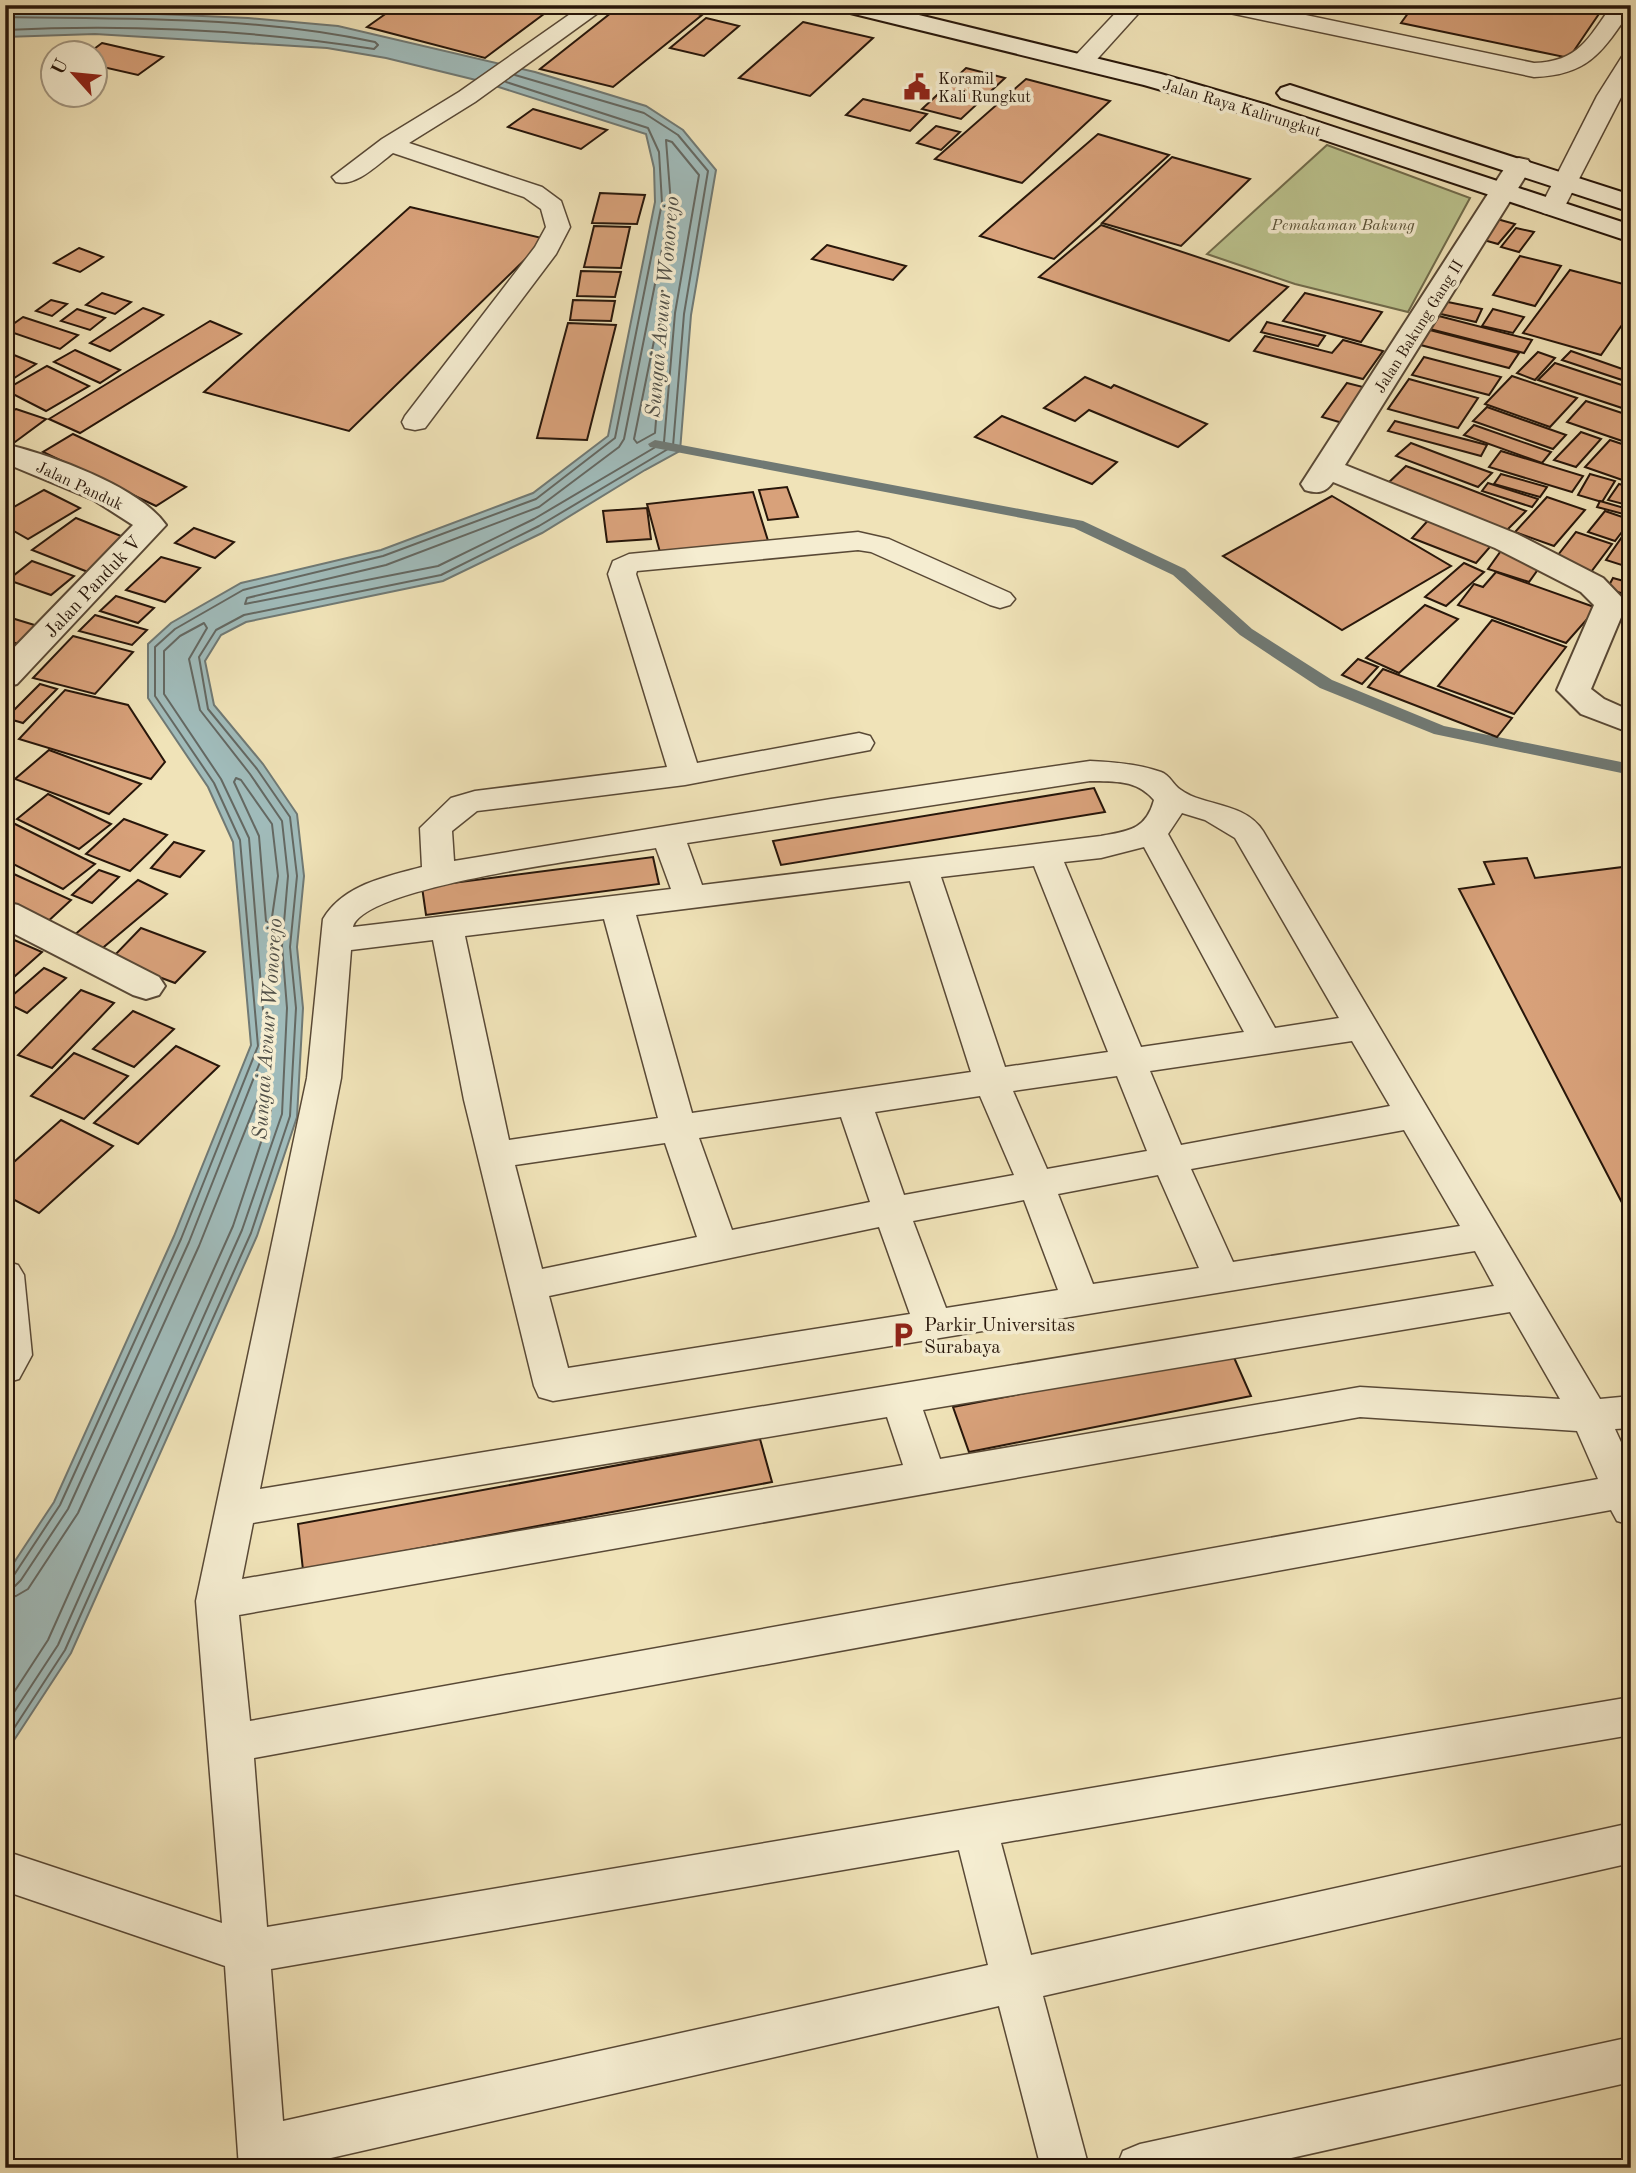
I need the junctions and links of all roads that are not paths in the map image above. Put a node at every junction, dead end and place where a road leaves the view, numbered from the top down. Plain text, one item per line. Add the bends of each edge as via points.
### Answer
1 (598, 5) edge
2 (846, 5) edge
3 (1135, 5) edge
4 (1225, 5) edge
5 (1623, 5) edge
6 (950, 14) edge
7 (985, 14) dead end
8 (1074, 35) dead end
9 (1100, 41) junction
10 (1631, 60) edge
11 (1082, 62) junction
12 (1186, 64) dead end
13 (1261, 85) dead end
14 (390, 144) junction
15 (1519, 166) junction
16 (344, 177) dead end
17 (1566, 181) junction
18 (1502, 193) junction
19 (1631, 204) edge
20 (1552, 208) junction
21 (1631, 234) edge
22 (415, 422) dead end
23 (5, 453) edge
24 (150, 525) joint
25 (1000, 599) dead end
26 (5, 677) edge
27 (1631, 722) edge
28 (859, 743) dead end
29 (685, 775) junction
30 (1170, 798) junction
31 (1152, 833) junction
32 (668, 836) junction
33 (1045, 854) junction
34 (922, 869) junction
35 (438, 874) junction
36 (690, 897) junction
37 (617, 906) junction
38 (5, 914) edge
39 (447, 927) junction
40 (335, 942) junction
41 (146, 986) dead end
42 (1362, 1027) junction
43 (1266, 1042) junction
44 (1130, 1062) junction
45 (992, 1082) junction
46 (854, 1102) junction
47 (1413, 1115) junction
48 (678, 1128) junction
49 (496, 1155) junction
50 (1169, 1160) junction
51 (1036, 1184) junction
52 (891, 1211) junction
53 (1484, 1236) junction
54 (719, 1246) junction
55 (5, 1275) edge
56 (1222, 1278) junction
57 (527, 1286) junction
58 (1520, 1296) junction
59 (1081, 1302) junction
60 (933, 1325) junction
61 (5, 1368) edge
62 (900, 1399) junction
63 (1631, 1412) edge
64 (1590, 1416) junction
65 (927, 1477) junction
66 (1627, 1500) edge
67 (237, 1509) junction
68 (217, 1601) junction
69 (1631, 1716) edge
70 (231, 1743) junction
71 (975, 1828) junction
72 (1631, 1843) edge
73 (5, 1871) edge
74 (246, 1952) junction
75 (1014, 1981) junction
76 (1631, 2059) edge
77 (263, 2158) edge
78 (1065, 2168) edge
79 (1140, 2168) edge

1 - 14 lane via 467,97
2 - 6 street, Jalan Raya Kalirungkut
3 - 9 lane
4 - 5 lane via 1551,71 1583,58
6 - 7 street, Jalan Raya Kalirungkut
6 - 11 street, Jalan Raya Kalirungkut
8 - 9 street, Jalan Raya Kalirungkut
9 - 11 lane
9 - 12 street, Jalan Raya Kalirungkut
10 - 17 lane
11 - 18 street, Jalan Raya Kalirungkut via 1258,110
13 - 15 street, Jalan Raya Kalirungkut
14 - 16 lane
14 - 22 lane via 533,192 552,206 558,227 547,249
15 - 17 street, Jalan Raya Kalirungkut
15 - 18 street, Jalan Bakung Gang II
17 - 19 street, Jalan Raya Kalirungkut
17 - 20 lane
18 - 20 street, Jalan Raya Kalirungkut
18 - 27 street, Jalan Bakung Gang II via 1322,477 1506,541 1592,585 1611,603 1574,690 1585,704
20 - 21 street, Jalan Raya Kalirungkut
23 - 24 street, Jalan Panduk via 142,514
24 - 26 street, Jalan Panduk V
25 - 29 lane via 879,545 858,541 629,563 622,573
28 - 29 lane
29 - 35 lane via 462,806 436,828
30 - 31 lane via 1167,818
30 - 32 lane via 1154,780 1124,772 1090,771
30 - 42 lane via 1216,813 1247,831
31 - 33 lane via 1101,847
31 - 43 lane
32 - 35 lane
32 - 36 lane
33 - 34 lane
33 - 44 lane
34 - 36 lane
34 - 45 lane
35 - 40 lane via 393,885 349,908 339,918
36 - 37 lane
37 - 39 lane
37 - 48 lane
38 - 41 street
39 - 40 lane
39 - 49 lane
40 - 67 lane via 324,1078
42 - 43 lane
42 - 47 lane
43 - 44 lane
44 - 45 lane
44 - 50 lane
45 - 46 lane
45 - 51 lane
46 - 48 lane
46 - 52 lane
47 - 50 lane
47 - 53 lane
48 - 49 lane
48 - 54 lane
49 - 57 lane
50 - 51 lane
50 - 56 lane
51 - 52 lane
51 - 59 lane
52 - 54 lane
52 - 60 lane
53 - 56 lane
53 - 58 lane
54 - 57 lane
55 - 61 lane via 13,1354
56 - 59 lane
57 - 60 lane via 553,1386
58 - 62 lane
58 - 64 lane
59 - 60 lane
62 - 65 lane
62 - 67 lane
63 - 64 lane
64 - 65 lane via 1360,1402
64 - 66 lane
65 - 68 lane
66 - 70 lane
67 - 68 lane
68 - 70 lane
69 - 71 lane
70 - 74 lane
71 - 74 lane
71 - 75 lane
72 - 75 lane
73 - 74 lane
74 - 77 lane
75 - 77 lane
75 - 78 lane
76 - 79 lane

